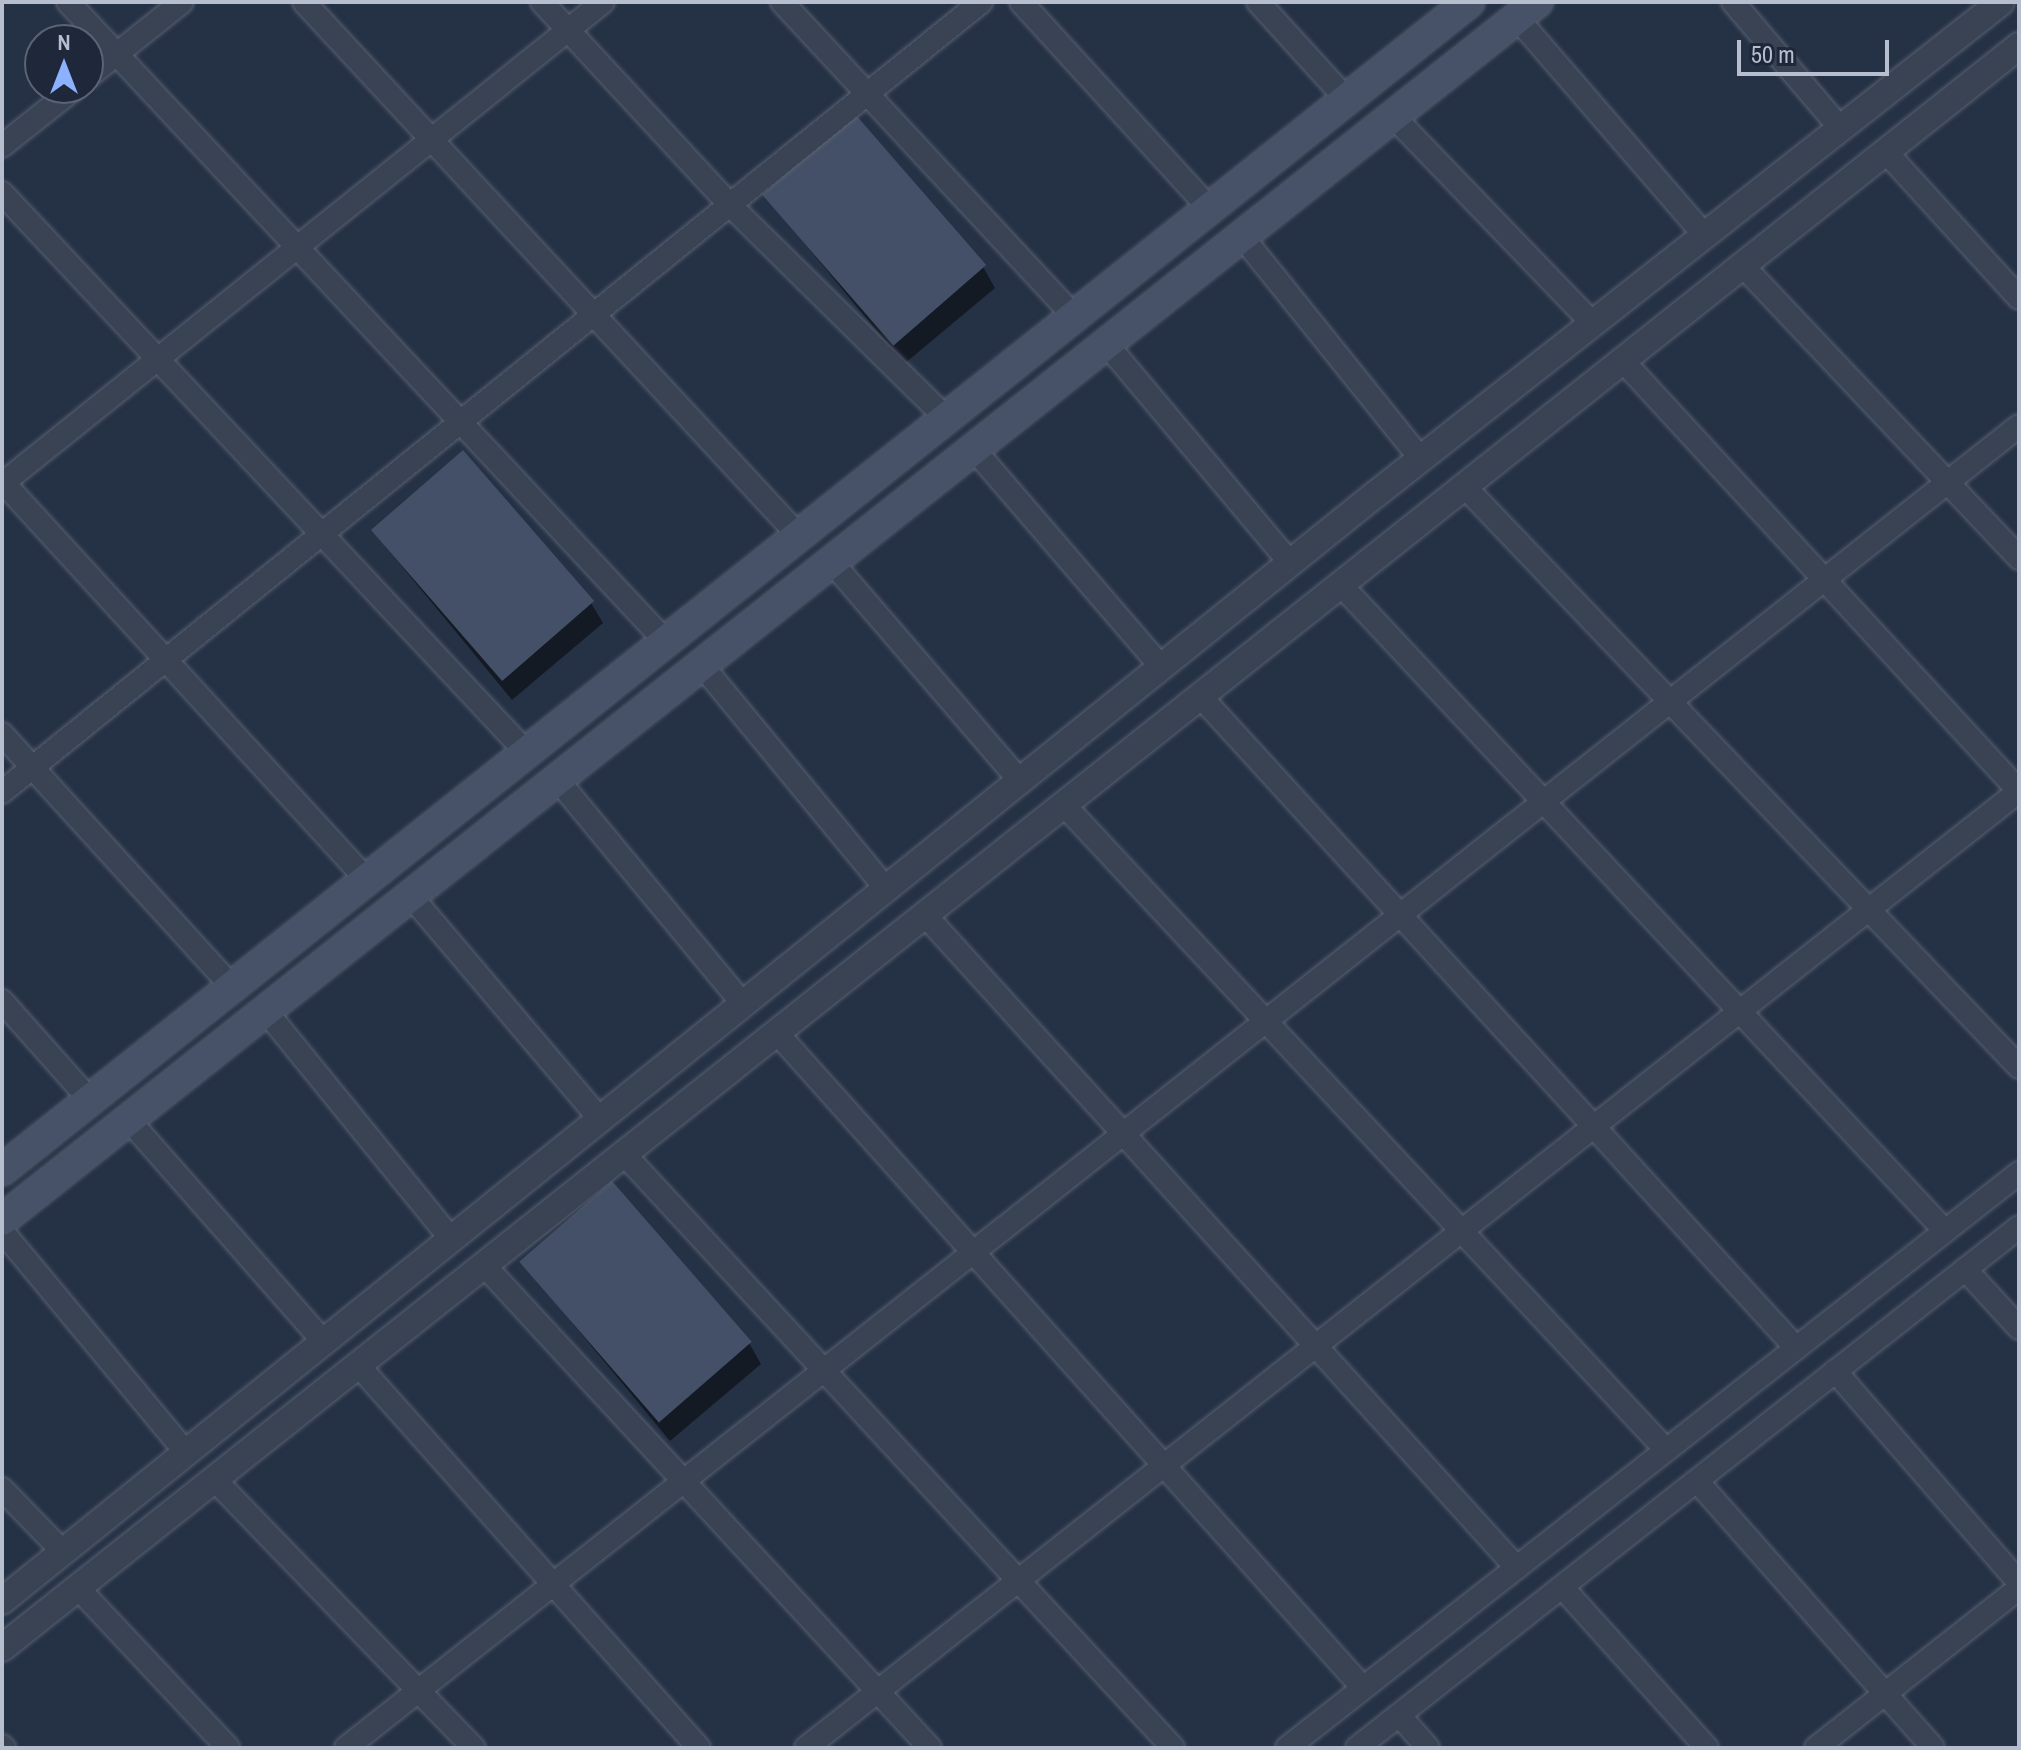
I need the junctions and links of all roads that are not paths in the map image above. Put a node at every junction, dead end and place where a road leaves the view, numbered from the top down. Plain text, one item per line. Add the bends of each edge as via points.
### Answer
1 (68, 2) edge
2 (182, 2) edge
3 (304, 2) edge
4 (542, 2) edge
5 (603, 2) edge
6 (782, 2) edge
7 (981, 2) edge
8 (1021, 2) edge
9 (1258, 2) edge
10 (1469, 2) edge
11 (1733, 2) edge
12 (1990, 5) edge
13 (1527, 10) edge
14 (568, 30) junction
15 (2019, 46) edge
16 (117, 54) junction
17 (104, 64) edge
18 (867, 94) junction
19 (1348, 101) junction
20 (55, 104) edge
21 (1392, 115) junction
22 (1841, 129) junction
23 (431, 140) junction
24 (2, 146) edge
25 (1886, 152) junction
26 (2, 193) edge
27 (730, 205) junction
28 (1211, 210) junction
29 (1240, 234) junction
30 (1705, 236) junction
31 (297, 247) junction
32 (1743, 266) junction
33 (2019, 298) edge
34 (594, 315) junction
35 (1075, 317) junction
36 (1593, 324) junction
37 (1104, 341) junction
38 (158, 359) junction
39 (1623, 361) junction
40 (947, 419) junction
41 (460, 422) junction
42 (2019, 426) edge
43 (972, 447) junction
44 (1421, 459) junction
45 (3, 482) edge
46 (1948, 483) junction
47 (1465, 487) junction
48 (322, 534) junction
49 (799, 536) junction
50 (2019, 558) edge
51 (830, 560) junction
52 (1290, 563) junction
53 (1825, 580) junction
54 (1341, 585) junction
55 (666, 642) junction
56 (166, 660) junction
57 (700, 663) junction
58 (1161, 667) junction
59 (1201, 697) junction
60 (1670, 702) junction
61 (2, 734) edge
62 (527, 753) junction
63 (32, 768) junction
64 (556, 778) junction
65 (1020, 781) junction
66 (2, 792) edge
67 (1543, 802) junction
68 (1064, 805) junction
69 (367, 880) junction
70 (886, 889) junction
71 (410, 895) junction
72 (1869, 909) junction
73 (925, 915) junction
74 (1400, 915) junction
75 (232, 987) junction
76 (2, 1001) edge
77 (743, 1004) junction
78 (265, 1010) junction
79 (1739, 1011) junction
80 (1266, 1021) junction
81 (777, 1033) junction
82 (2019, 1067) edge
83 (90, 1100) junction
84 (128, 1119) junction
85 (600, 1119) junction
86 (1594, 1126) junction
87 (1124, 1134) junction
88 (624, 1154) junction
89 (2, 1170) edge
90 (2019, 1173) edge
91 (2, 1220) edge
92 (2019, 1227) edge
93 (2, 1231) edge
94 (1461, 1231) junction
95 (1945, 1231) junction
96 (451, 1239) junction
97 (974, 1253) junction
98 (484, 1265) junction
99 (1965, 1269) junction
100 (2019, 1328) edge
101 (324, 1342) junction
102 (1316, 1346) junction
103 (1796, 1348) junction
104 (358, 1365) junction
105 (824, 1371) junction
106 (1835, 1371) junction
107 (1666, 1450) junction
108 (186, 1453) junction
109 (1164, 1465) junction
110 (214, 1479) junction
111 (1697, 1481) junction
112 (684, 1482) junction
113 (2, 1489) edge
114 (63, 1552) junction
115 (1517, 1568) junction
116 (1018, 1580) junction
117 (554, 1584) junction
118 (2019, 1585) edge
119 (1562, 1587) junction
120 (78, 1588) junction
121 (2, 1601) edge
122 (2, 1648) edge
123 (1363, 1688) junction
124 (419, 1691) junction
125 (878, 1691) junction
126 (1885, 1694) junction
127 (1399, 1715) junction
128 (228, 1748) edge
129 (346, 1748) edge
130 (474, 1748) edge
131 (699, 1748) edge
132 (806, 1748) edge
133 (930, 1748) edge
134 (1173, 1748) edge
135 (1287, 1748) edge
136 (1357, 1748) edge
137 (1428, 1748) edge
138 (1707, 1748) edge
139 (1816, 1748) edge
140 (1933, 1748) edge

1 - 16 street
2 - 16 street
3 - 23 street
4 - 14 street
5 - 14 street
6 - 18 street
7 - 18 street
8 - 28 street
9 - 19 street
10 - 19 main road
11 - 22 street
12 - 22 street
13 - 21 main road
13 - 30 street
14 - 23 street
14 - 27 street
15 - 25 street
16 - 17 street
16 - 31 street
18 - 27 street
18 - 35 street
19 - 28 main road
20 - 24 street
21 - 29 main road
21 - 36 street
22 - 30 street
23 - 31 street
23 - 34 street
25 - 32 street
25 - 33 street
26 - 38 street
27 - 34 street
27 - 40 street
28 - 35 main road
29 - 37 main road
29 - 44 street
30 - 36 street
31 - 38 street
31 - 41 street
32 - 39 street
32 - 46 street
34 - 41 street
34 - 49 street
35 - 40 main road
36 - 44 street
37 - 43 main road
37 - 52 street
38 - 45 street
38 - 48 street
39 - 47 street
39 - 53 street
40 - 49 main road
41 - 48 street
41 - 55 street
42 - 46 street
43 - 51 main road
43 - 58 street
44 - 52 street
45 - 56 street
46 - 50 street
46 - 53 street
47 - 54 street
47 - 60 street
48 - 56 street
48 - 62 street
49 - 55 main road
51 - 57 main road
51 - 65 street
52 - 58 street
53 - 60 street
53 - 72 street via 2019,791
54 - 59 street
54 - 67 street
55 - 62 main road
56 - 63 street
56 - 69 street
57 - 64 main road
57 - 70 street
58 - 65 street
59 - 68 street
59 - 74 street
60 - 67 street
60 - 72 street
61 - 63 street
62 - 69 main road
63 - 66 street
63 - 75 street
64 - 71 main road
64 - 77 street
65 - 70 street
67 - 74 street
67 - 79 street
68 - 73 street
68 - 80 street
69 - 75 main road
70 - 77 street
71 - 78 main road
71 - 85 street
72 - 79 street
72 - 82 street
73 - 81 street
73 - 87 street
74 - 80 street
74 - 86 street
75 - 83 main road
76 - 83 street
77 - 85 street
78 - 84 main road
78 - 96 street
79 - 86 street
79 - 95 street
80 - 87 street
80 - 94 street
81 - 88 street
81 - 97 street
83 - 89 main road
84 - 91 main road
84 - 101 street
85 - 96 street
86 - 94 street
86 - 103 street
87 - 97 street
87 - 102 street
88 - 98 street
88 - 105 street
90 - 95 street
92 - 99 street
93 - 108 street
94 - 102 street
94 - 107 street
95 - 103 street
96 - 101 street
97 - 105 street
97 - 109 street
98 - 104 street
98 - 112 street
99 - 100 street
99 - 106 street
101 - 108 street
102 - 109 street
102 - 115 street
103 - 107 street
104 - 110 street
104 - 117 street
105 - 112 street
105 - 116 street
106 - 111 street
106 - 118 street
107 - 115 street
108 - 114 street
109 - 116 street
109 - 123 street
110 - 120 street
110 - 124 street
111 - 119 street
111 - 126 street
112 - 117 street
112 - 125 street
113 - 114 street
114 - 121 street
115 - 123 street
116 - 125 street
116 - 134 street
117 - 124 street
117 - 131 street
118 - 126 street
119 - 127 street
119 - 138 street
120 - 122 street
120 - 128 street
123 - 135 street
124 - 129 street
124 - 130 street
125 - 132 street
125 - 133 street
126 - 139 street
126 - 140 street
127 - 136 street
127 - 137 street

